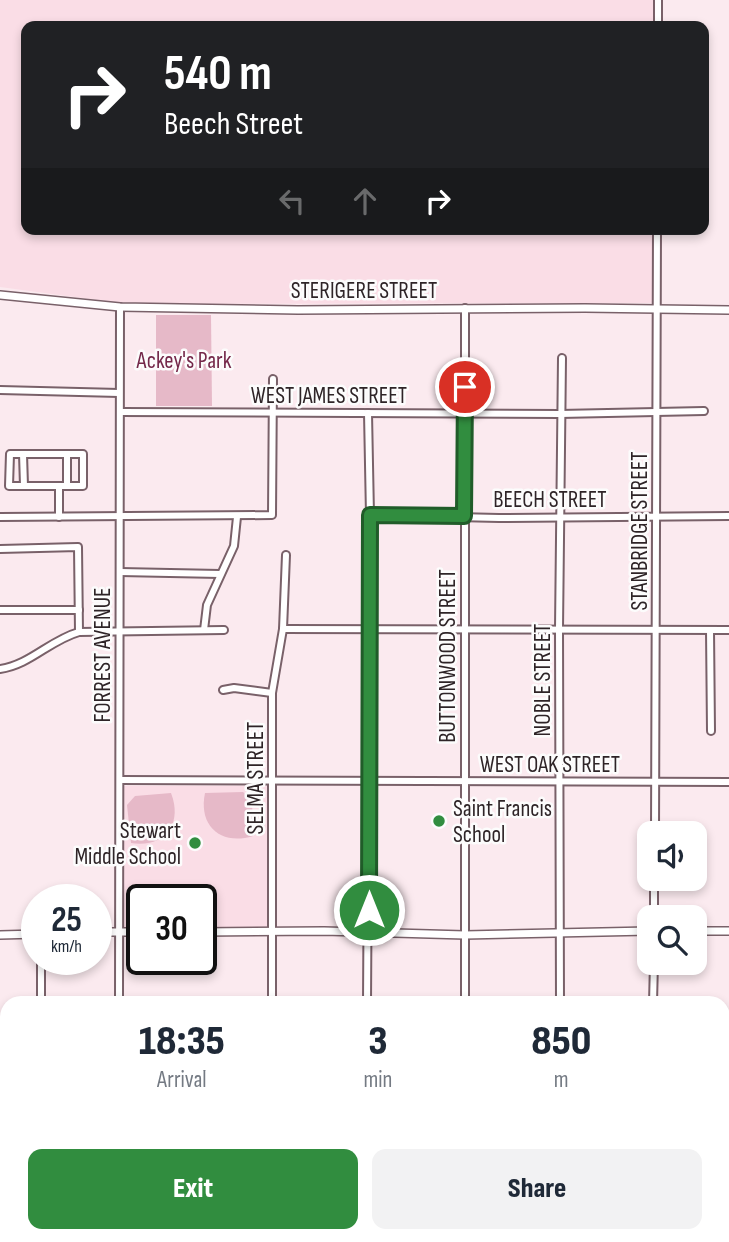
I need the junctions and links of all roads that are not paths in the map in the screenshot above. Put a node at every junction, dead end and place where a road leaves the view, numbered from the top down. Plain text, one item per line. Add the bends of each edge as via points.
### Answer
1 (658, 0) edge
2 (658, 21) edge
3 (657, 235) edge
4 (0, 295) edge
5 (120, 307) junction
6 (465, 308) junction
7 (657, 310) junction
8 (729, 310) edge
9 (562, 358) dead end
10 (273, 379) dead end
11 (0, 390) edge
12 (119, 393) junction
13 (704, 411) dead end
14 (121, 412) junction
15 (274, 413) junction
16 (368, 413) junction
17 (465, 413) junction
18 (657, 413) junction
19 (560, 414) junction
20 (23, 454) junction
21 (67, 454) junction
22 (23, 486) junction
23 (63, 486) junction
24 (370, 515) junction
25 (464, 516) junction
26 (561, 516) junction
27 (729, 516) edge
28 (0, 517) edge
29 (59, 517) junction
30 (120, 517) junction
31 (237, 517) junction
32 (657, 517) junction
33 (0, 549) edge
34 (286, 555) dead end
35 (120, 572) junction
36 (219, 574) junction
37 (0, 610) edge
38 (79, 610) junction
39 (224, 629) dead end
40 (283, 629) junction
41 (559, 629) junction
42 (204, 630) junction
43 (657, 630) junction
44 (710, 630) junction
45 (729, 630) edge
46 (120, 631) junction
47 (369, 631) junction
48 (466, 631) junction
49 (79, 632) junction
50 (0, 669) edge
51 (223, 690) dead end
52 (272, 693) junction
53 (711, 731) dead end
54 (120, 780) junction
55 (465, 781) junction
56 (271, 782) junction
57 (368, 782) junction
58 (560, 782) junction
59 (655, 782) junction
60 (729, 782) edge
61 (654, 821) edge
62 (112, 931) edge
63 (119, 931) junction
64 (126, 931) edge
65 (637, 931) edge
66 (707, 931) edge
67 (729, 931) edge
68 (217, 932) edge
69 (273, 933) junction
70 (369, 933) junction
71 (560, 933) junction
72 (21, 934) edge
73 (0, 935) edge
74 (465, 935) junction
75 (41, 975) edge
76 (654, 975) edge
77 (41, 996) edge
78 (119, 996) edge
79 (272, 996) edge
80 (367, 996) edge
81 (465, 996) edge
82 (560, 996) edge
83 (653, 996) edge

1 - 2 street
3 - 7 street, STANBRIDGE STREET
4 - 5 street, STERIGERE STREET
5 - 6 street, STERIGERE STREET
5 - 12 street, FORREST AVENUE
6 - 7 street, STERIGERE STREET
6 - 17 street, BUTTONWOOD STREET
7 - 8 street, STERIGERE STREET
7 - 18 street, STANBRIDGE STREET
9 - 19 street, NOBLE STREET
10 - 15 street
11 - 12 street
12 - 14 street, FORREST AVENUE
13 - 18 street, WEST JAMES STREET
14 - 15 street, WEST JAMES STREET
14 - 30 street, FORREST AVENUE
15 - 16 street, WEST JAMES STREET
15 - 31 street via 272,515
16 - 17 street, WEST JAMES STREET
16 - 24 street
17 - 19 street, WEST JAMES STREET
17 - 25 street, BUTTONWOOD STREET
18 - 19 street, WEST JAMES STREET
18 - 32 street, STANBRIDGE STREET
19 - 26 street, NOBLE STREET
20 - 21 street
20 - 22 street
20 - 22 street via 9,454 9,486
21 - 23 street
21 - 23 street via 83,454 83,486
22 - 23 street
23 - 29 street
24 - 25 street, BEECH STREET
24 - 47 street
25 - 26 street, BEECH STREET
25 - 48 street, BUTTONWOOD STREET
26 - 32 street, BEECH STREET
26 - 41 street, NOBLE STREET
27 - 32 street, BEECH STREET
28 - 29 street
29 - 30 street
30 - 31 street
30 - 35 street, FORREST AVENUE
31 - 36 street via 234,545
32 - 43 street, STANBRIDGE STREET
33 - 38 street via 78,547
34 - 40 street, SELMA STREET
35 - 36 street
35 - 46 street, FORREST AVENUE
36 - 42 street via 207,605
37 - 38 street
38 - 49 street
39 - 42 street
40 - 47 street
40 - 52 street, SELMA STREET
41 - 43 street
41 - 48 street
41 - 58 street, NOBLE STREET
42 - 46 street
43 - 44 street
43 - 59 street, STANBRIDGE STREET
44 - 45 street
44 - 53 street
46 - 49 street
46 - 54 street, FORREST AVENUE
47 - 48 street
47 - 57 street
48 - 55 street, BUTTONWOOD STREET
49 - 50 street via 63,636 30,659
51 - 52 street
52 - 56 street, SELMA STREET
54 - 56 street, WEST OAK STREET
54 - 63 street, FORREST AVENUE
55 - 57 street, WEST OAK STREET
55 - 58 street, WEST OAK STREET
55 - 74 street, BUTTONWOOD STREET
56 - 57 street, WEST OAK STREET
56 - 69 street, SELMA STREET
57 - 70 street
58 - 59 street, WEST OAK STREET
58 - 71 street, NOBLE STREET
59 - 60 street, WEST OAK STREET
59 - 61 street, STANBRIDGE STREET
62 - 63 street
63 - 64 street
63 - 78 street, FORREST AVENUE
65 - 71 street
66 - 67 street
68 - 69 street
69 - 70 street
69 - 79 street, SELMA STREET
70 - 74 street
70 - 80 street
71 - 74 street
71 - 82 street, NOBLE STREET
72 - 73 street
74 - 81 street, BUTTONWOOD STREET
75 - 77 street
76 - 83 street

